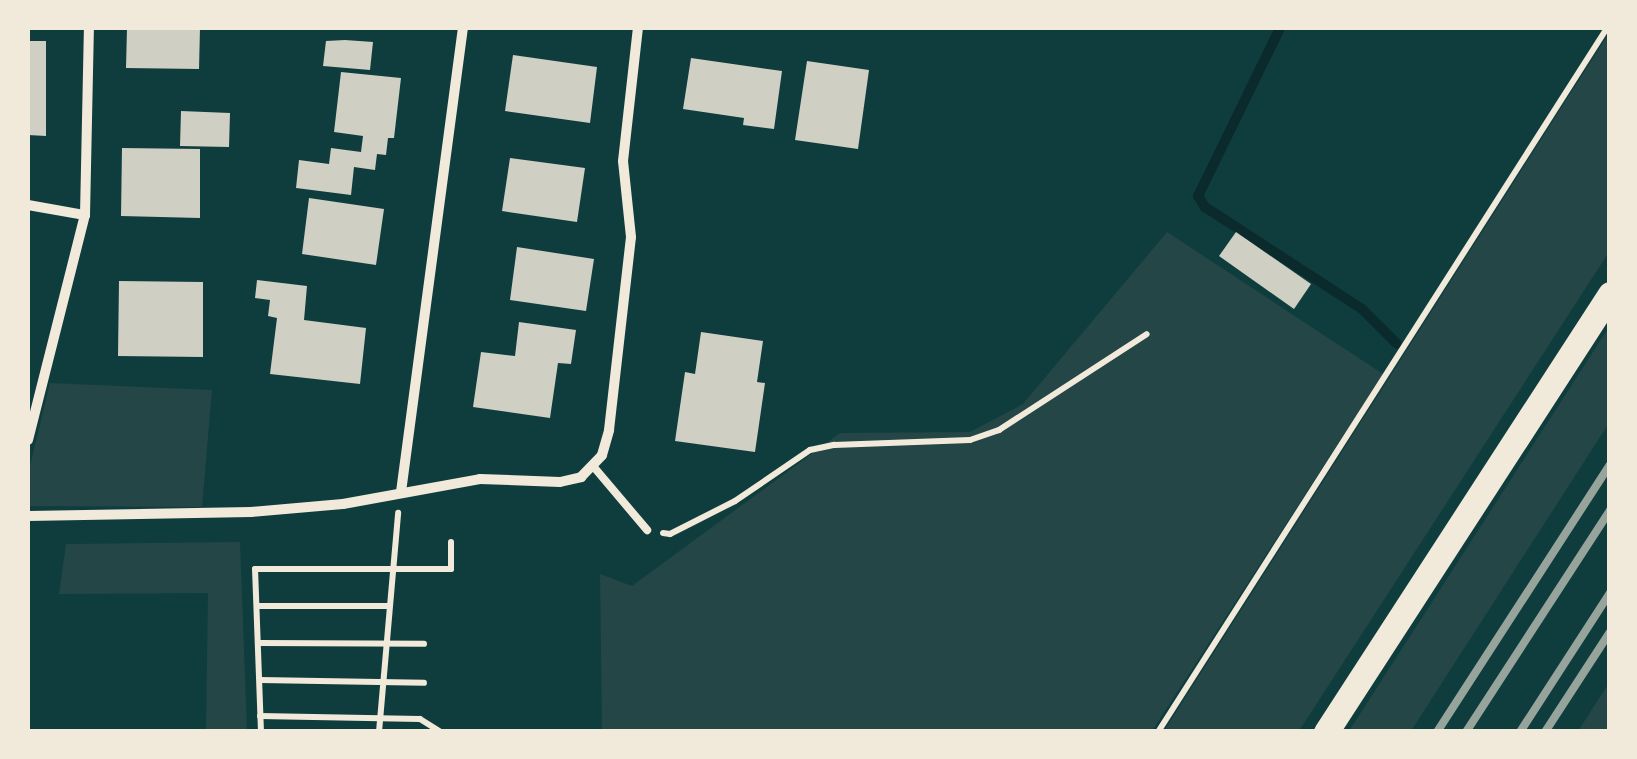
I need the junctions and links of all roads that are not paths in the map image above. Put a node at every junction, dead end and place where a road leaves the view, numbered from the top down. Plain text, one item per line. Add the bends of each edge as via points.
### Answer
1 (89, 28) edge
2 (463, 28) edge
3 (638, 28) edge
4 (28, 205) edge
5 (85, 215) junction
6 (1610, 294) edge
7 (28, 440) edge
8 (593, 466) junction
9 (401, 492) junction
10 (28, 516) edge
11 (647, 530) road end
12 (1326, 732) edge

1 - 5 street
2 - 9 street
3 - 8 street via 623,162 631,237 609,430
4 - 5 street
5 - 7 street
6 - 12 main road
8 - 9 street via 560,482 480,479
8 - 11 lane
9 - 10 street via 251,512

